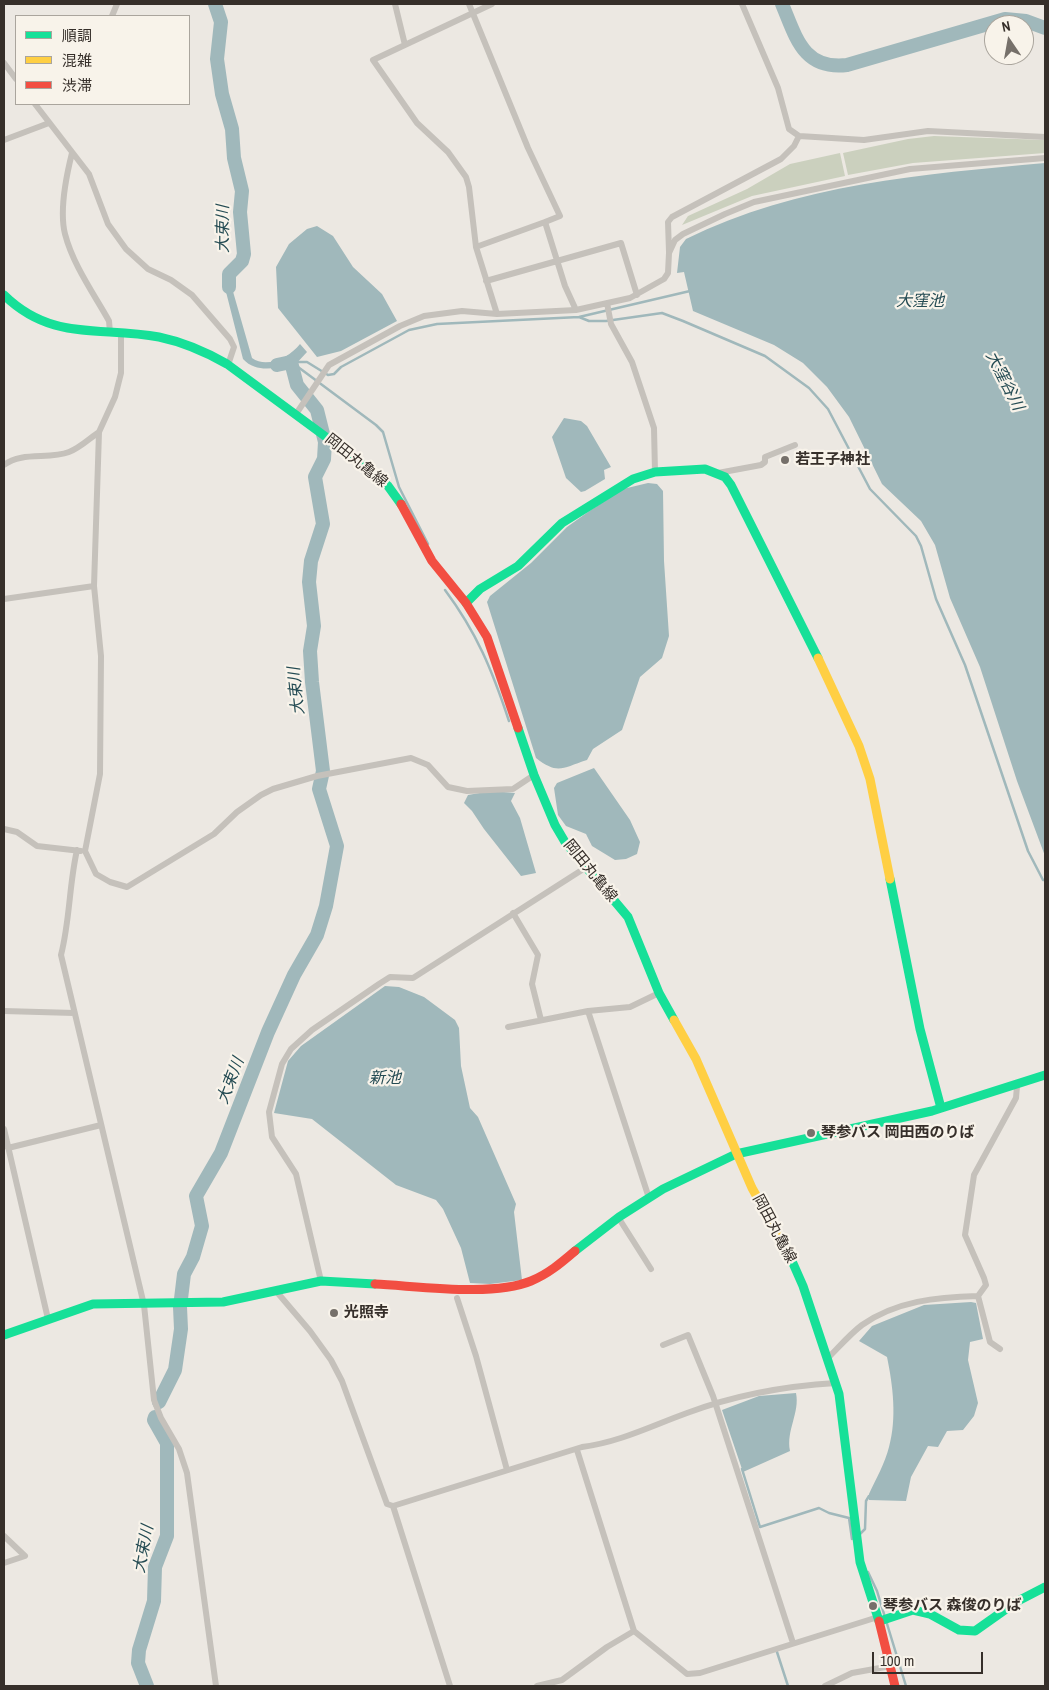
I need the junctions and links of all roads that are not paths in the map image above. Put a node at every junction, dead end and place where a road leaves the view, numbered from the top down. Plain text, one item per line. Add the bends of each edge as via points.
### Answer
1 (395, 4) edge
2 (469, 4) edge
3 (492, 4) edge
4 (742, 4) edge
5 (472, 12) junction
6 (405, 46) junction
7 (5, 67) edge
8 (15, 78) edge
9 (36, 105) edge
10 (49, 123) junction
11 (799, 136) junction
12 (1045, 137) edge
13 (4, 140) edge
14 (72, 153) junction
15 (1045, 158) edge
16 (545, 222) junction
17 (476, 247) junction
18 (669, 253) junction
19 (557, 260) junction
20 (486, 281) junction
21 (4, 295) edge
22 (637, 295) junction
23 (607, 305) junction
24 (576, 310) junction
25 (497, 314) junction
26 (110, 332) junction
27 (121, 334) junction
28 (228, 366) junction
29 (296, 414) junction
30 (99, 432) junction
31 (795, 445) dead end
32 (4, 465) edge
33 (655, 472) junction
34 (718, 473) junction
35 (94, 586) junction
36 (4, 599) edge
37 (466, 603) junction
38 (534, 775) junction
39 (4, 828) edge
40 (78, 850) junction
41 (85, 851) junction
42 (584, 868) junction
43 (513, 913) junction
44 (659, 993) junction
45 (4, 1011) edge
46 (588, 1011) junction
47 (74, 1013) junction
48 (541, 1020) junction
49 (508, 1027) dead end
50 (1045, 1075) edge
51 (1017, 1086) junction
52 (941, 1108) junction
53 (101, 1125) junction
54 (4, 1129) edge
55 (8, 1148) junction
56 (736, 1154) junction
57 (648, 1195) junction
58 (618, 1217) junction
59 (651, 1269) dead end
60 (321, 1281) junction
61 (276, 1292) junction
62 (978, 1296) junction
63 (457, 1298) dead end
64 (144, 1305) junction
65 (48, 1319) junction
66 (4, 1335) edge
67 (663, 1345) dead end
68 (1000, 1349) dead end
69 (828, 1358) junction
70 (836, 1383) junction
71 (715, 1404) junction
72 (577, 1450) junction
73 (507, 1470) junction
74 (393, 1506) junction
75 (4, 1536) edge
76 (4, 1563) edge
77 (1045, 1588) edge
78 (882, 1619) junction
79 (634, 1631) junction
80 (792, 1643) junction
81 (891, 1666) junction
82 (216, 1686) edge
83 (450, 1686) edge
84 (537, 1686) edge
85 (825, 1686) edge
86 (895, 1686) edge

1 - 6 street
2 - 5 street
3 - 5 street
4 - 11 street via 778,88 789,129
5 - 6 street
5 - 16 street via 560,216
6 - 17 street via 374,60 416,123 448,152 466,177
7 - 8 street
9 - 10 street
10 - 13 street
10 - 14 street
11 - 12 street via 864,140 912,132 945,131
11 - 18 street via 781,159 672,217 668,222
14 - 26 street via 64,190 64,233 109,321
14 - 28 street via 89,174 108,224 126,249 148,269 192,295 230,339 234,347
15 - 18 street via 910,169 754,202 692,228 675,240
16 - 17 street
16 - 19 street
17 - 20 street
18 - 22 street via 668,273 664,279
19 - 20 street
19 - 22 street via 621,243
19 - 24 street
20 - 25 street
21 - 26 street, 岡田丸亀線 via 18,310 41,323
22 - 23 street
23 - 24 street
23 - 33 street via 610,320 632,362 654,428
24 - 25 street
25 - 29 street via 462,311 424,316 400,326 329,365
26 - 27 street, 岡田丸亀線
27 - 28 street, 岡田丸亀線 via 178,342 211,354
27 - 30 street via 122,373 115,398
28 - 29 street, 岡田丸亀線
29 - 37 street, 岡田丸亀線 via 388,486 404,508 432,560
30 - 32 street via 71,452 32,456
30 - 35 street
31 - 34 street via 765,457 761,465
33 - 34 street via 705,469
33 - 37 street via 626,483 562,523 518,566 480,589
34 - 52 street via 731,484 804,627 859,746 870,779 920,1029
35 - 36 street
35 - 41 street via 101,656 100,774
37 - 38 street, 岡田丸亀線 via 487,638
38 - 41 street via 514,789 467,791 448,787 417,758 320,775 261,795 214,834 127,887 96,874
38 - 42 street, 岡田丸亀線 via 555,825
39 - 40 street via 17,832 37,846
40 - 41 street
40 - 47 street via 62,955
42 - 43 street
42 - 44 street, 岡田丸亀線 via 628,917
43 - 48 street via 538,955 532,984
43 - 60 street via 413,978 390,977 378,984 312,1030 291,1050 282,1064 269,1112 270,1124 276,1146 296,1174
44 - 46 street via 630,1008
44 - 56 street, 岡田丸亀線 via 696,1059
45 - 47 street
46 - 48 street
46 - 57 street
47 - 53 street
48 - 49 street
50 - 51 street
51 - 52 street
51 - 62 street via 1016,1098 974,1175 965,1235 986,1285
52 - 56 street
53 - 55 street
53 - 64 street
54 - 55 street
55 - 65 street
56 - 57 street via 684,1175
56 - 69 street, 岡田丸亀線 via 782,1238
57 - 58 street
58 - 59 street
58 - 60 street via 541,1278 524,1285 494,1289
60 - 61 street
61 - 64 street via 224,1302
61 - 74 street via 331,1360 342,1381 387,1504
62 - 68 street via 990,1342
62 - 69 street via 934,1298 872,1319 860,1326
63 - 73 street
64 - 65 street via 93,1304
64 - 82 street via 154,1400 179,1449 187,1473
65 - 66 street
67 - 71 street via 688,1335
69 - 70 street, 岡田丸亀線
70 - 71 street via 789,1386
70 - 78 street, 岡田丸亀線 via 860,1562
71 - 72 street via 609,1443
71 - 80 street
72 - 73 street
72 - 79 street
73 - 74 street
74 - 83 street
75 - 76 street via 25,1556
77 - 78 street via 1016,1602 975,1632 967,1634 919,1611
78 - 80 street
78 - 81 street, 岡田丸亀線
79 - 80 street via 692,1675
79 - 84 street via 562,1680
81 - 85 street via 852,1672
81 - 86 street, 岡田丸亀線

